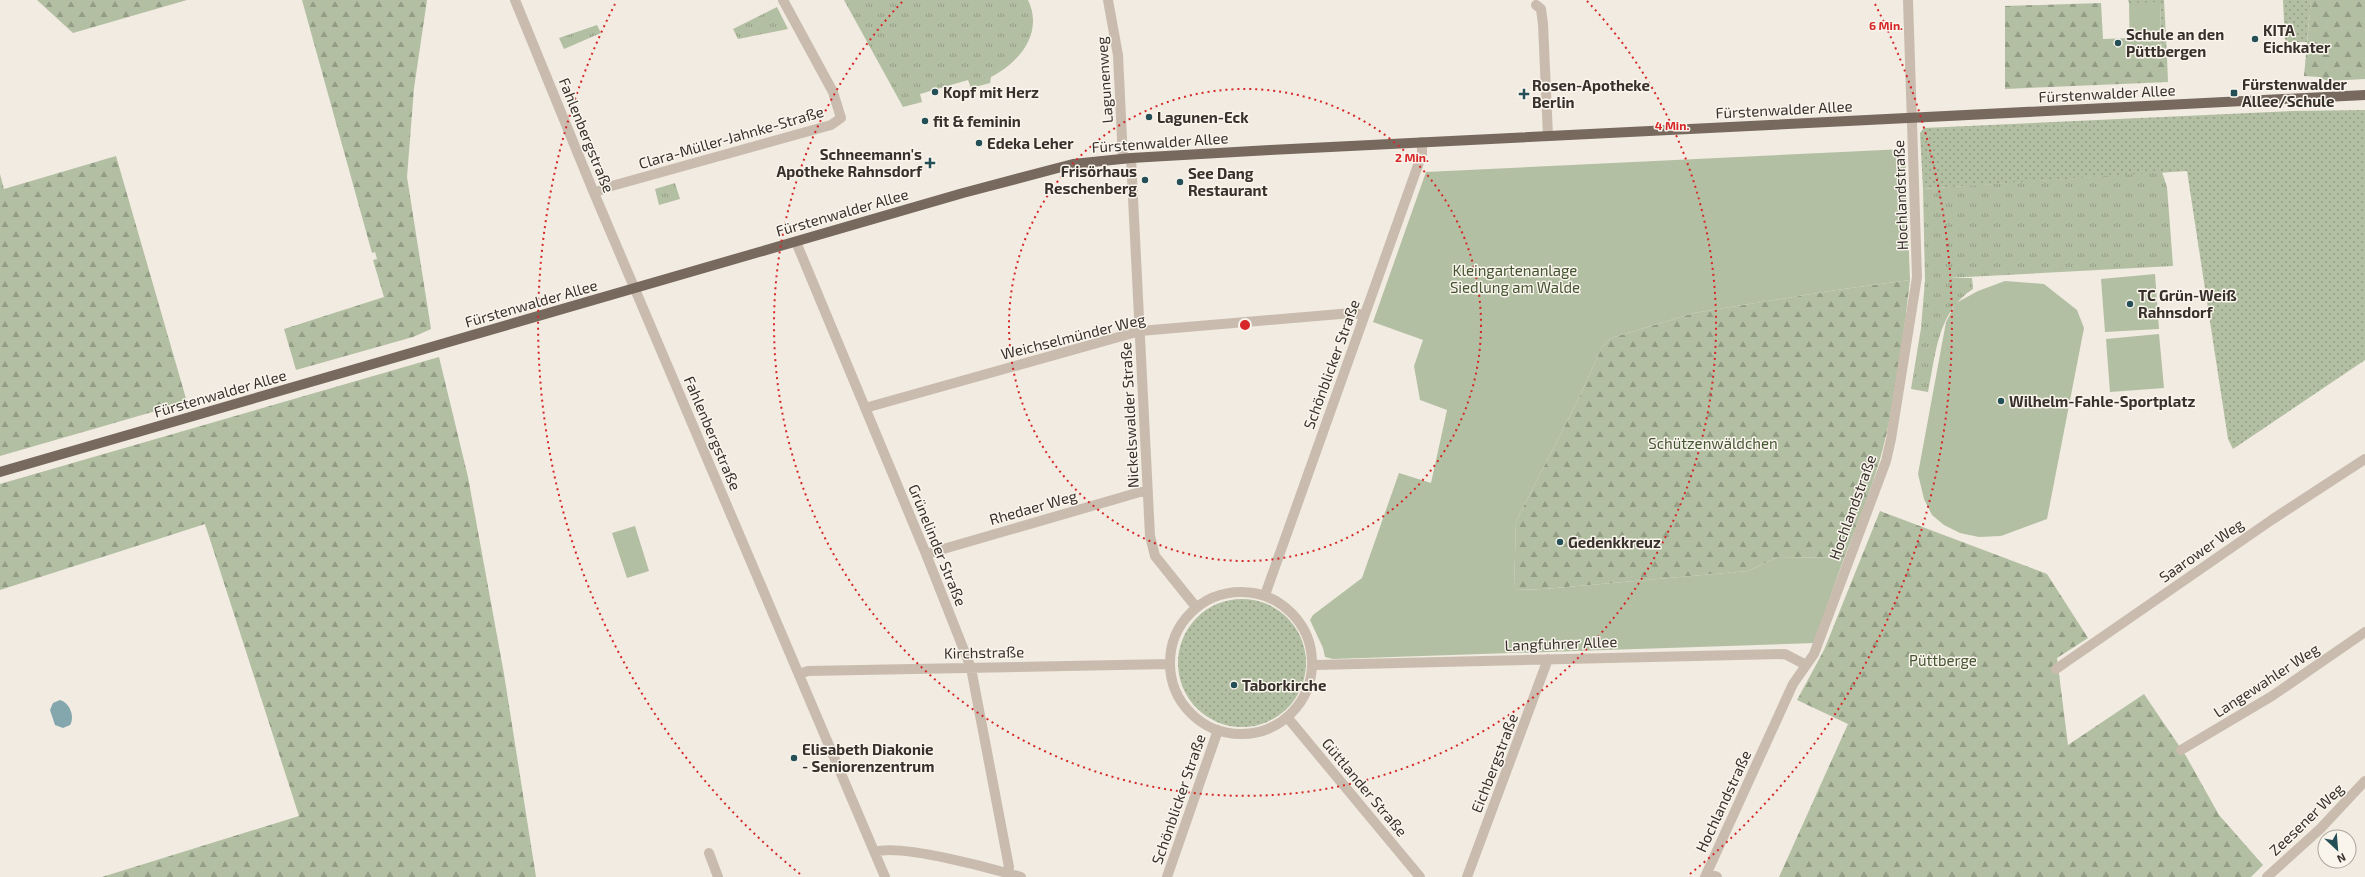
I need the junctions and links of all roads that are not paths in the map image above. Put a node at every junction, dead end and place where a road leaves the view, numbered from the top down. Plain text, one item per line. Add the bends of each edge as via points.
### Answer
1 (515, 0) edge
2 (783, 0) edge
3 (1108, 0) edge
4 (1908, 0) edge
5 (1536, 5) dead end
6 (2365, 95) edge
7 (1913, 118) junction
8 (1548, 136) junction
9 (1422, 142) junction
10 (1127, 159) junction
11 (594, 193) junction
12 (796, 242) junction
13 (634, 288) junction
14 (1364, 315) junction
15 (1140, 332) junction
16 (865, 408) junction
17 (2365, 459) edge
18 (0, 472) edge
19 (1148, 492) junction
20 (926, 554) junction
21 (1265, 595) junction
22 (1196, 607) junction
23 (2365, 632) edge
24 (1548, 658) junction
25 (1170, 664) junction
26 (1314, 665) junction
27 (1806, 665) junction
28 (971, 668) junction
29 (2056, 669) dead end
30 (799, 674) junction
31 (1287, 717) junction
32 (1218, 730) junction
33 (2181, 750) dead end
34 (2365, 781) edge
35 (874, 852) junction
36 (709, 853) dead end
37 (1008, 873) junction
38 (1706, 875) edge
39 (718, 877) edge
40 (885, 877) edge
41 (1021, 877) edge
42 (1167, 877) edge
43 (1420, 877) edge
44 (1467, 877) edge
45 (1717, 877) edge
46 (2267, 877) edge

1 - 11 street, Fahlenbergstraße
2 - 11 street, Clara-Müller-Jahnke-Straße via 833,92 841,118 831,125
3 - 10 street, Lagunenweg via 1118,55
4 - 7 street, Hochlandstraße
5 - 8 street via 1541,10 1543,24
6 - 7 main road, Fürstenwalder Allee
7 - 8 main road, Fürstenwalder Allee
7 - 27 street, Hochlandstraße via 1917,277 1891,439 1886,461 1817,646
8 - 9 main road, Fürstenwalder Allee
9 - 10 main road, Fürstenwalder Allee
9 - 14 street, Schönblicker Straße via 1422,154
10 - 12 main road, Fürstenwalder Allee via 1073,164 1013,179
10 - 15 street, Nickelswalder Straße
11 - 13 street, Fahlenbergstraße
12 - 13 main road, Fürstenwalder Allee
12 - 16 street, Grünelinder Straße
13 - 18 main road, Fürstenwalder Allee
13 - 30 street, Fahlenbergstraße
14 - 15 street, Weichselmünder Weg via 1352,312
14 - 21 street, Schönblicker Straße
15 - 16 street, Weichselmünder Weg
15 - 19 street, Nickelswalder Straße
16 - 20 street, Grünelinder Straße
17 - 29 street, Saarower Weg via 2273,519
19 - 20 street, Rhedaer Weg via 1140,492
19 - 22 street, Nickelswalder Straße via 1150,536 1155,556
20 - 28 street, Grünelinder Straße
21 - 22 street, Schönblicker Straße via 1233,592 1219,595
21 - 26 street, Schönblicker Straße via 1280,602 1304,628
22 - 25 street, Schönblicker Straße via 1177,635
23 - 33 street, Langewahler Weg via 2266,700
24 - 26 street, Langfuhrer Allee
24 - 27 street, Langfuhrer Allee via 1786,654
24 - 44 street, Eichbergstraße
25 - 28 street, Kirchstraße
25 - 32 street, Schönblicker Straße via 1174,685 1181,700 1203,723
26 - 31 street, Schönblicker Straße via 1305,694
27 - 38 street, Hochlandstraße via 1793,684
28 - 30 street, Kirchstraße via 808,671
28 - 37 street, Grünelinder Straße via 1009,867
30 - 35 street, Fahlenbergstraße
31 - 32 street, Schönblicker Straße via 1260,731 1234,734
31 - 43 street, Güttlander Straße
32 - 42 street, Schönblicker Straße
34 - 46 street, Zeesener Weg via 2320,829
35 - 37 street via 901,851
35 - 40 street, Fahlenbergstraße
36 - 39 street
37 - 41 street
38 - 45 street

